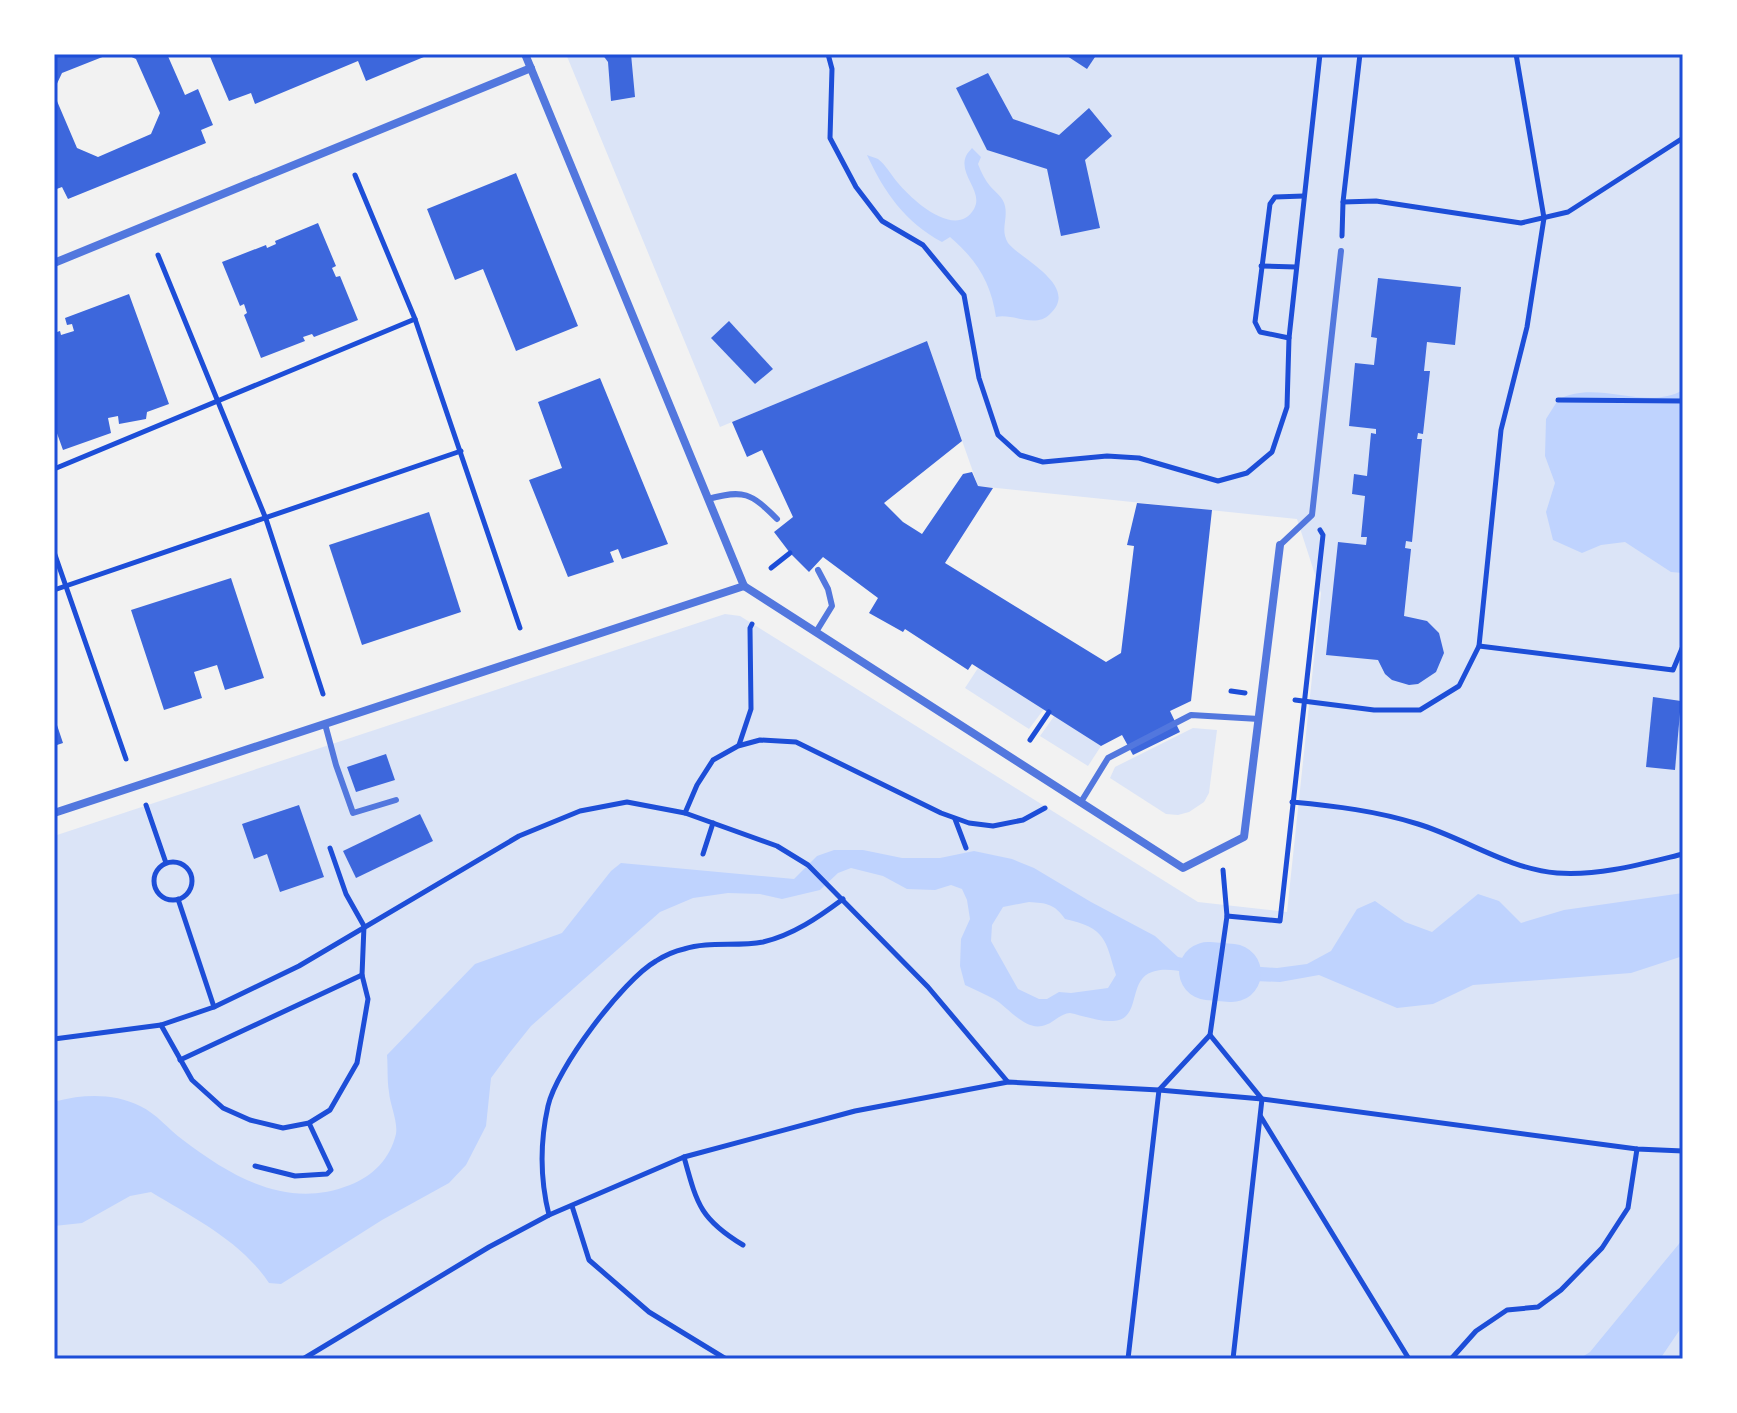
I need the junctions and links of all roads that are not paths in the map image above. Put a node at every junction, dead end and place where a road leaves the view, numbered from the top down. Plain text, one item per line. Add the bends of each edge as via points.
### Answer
1 (525, 54) edge
2 (531, 68) junction
3 (1341, 251) road end
4 (54, 263) edge
5 (708, 499) junction
6 (777, 519) dead end
7 (1280, 545) joint
8 (818, 570) dead end
9 (744, 586) junction
10 (816, 632) junction
11 (1259, 719) junction
12 (325, 724) junction
13 (396, 800) dead end
14 (1081, 802) junction
15 (54, 813) edge

1 - 2 street
2 - 4 street
2 - 5 street
3 - 7 lane via 1312,515
5 - 6 lane via 747,494
5 - 9 street
7 - 11 street
8 - 10 lane via 832,606
9 - 10 street
9 - 12 street
10 - 14 street
11 - 14 lane via 1191,715 1108,758
11 - 14 street via 1244,837 1183,868
12 - 13 lane via 353,813
12 - 15 street

